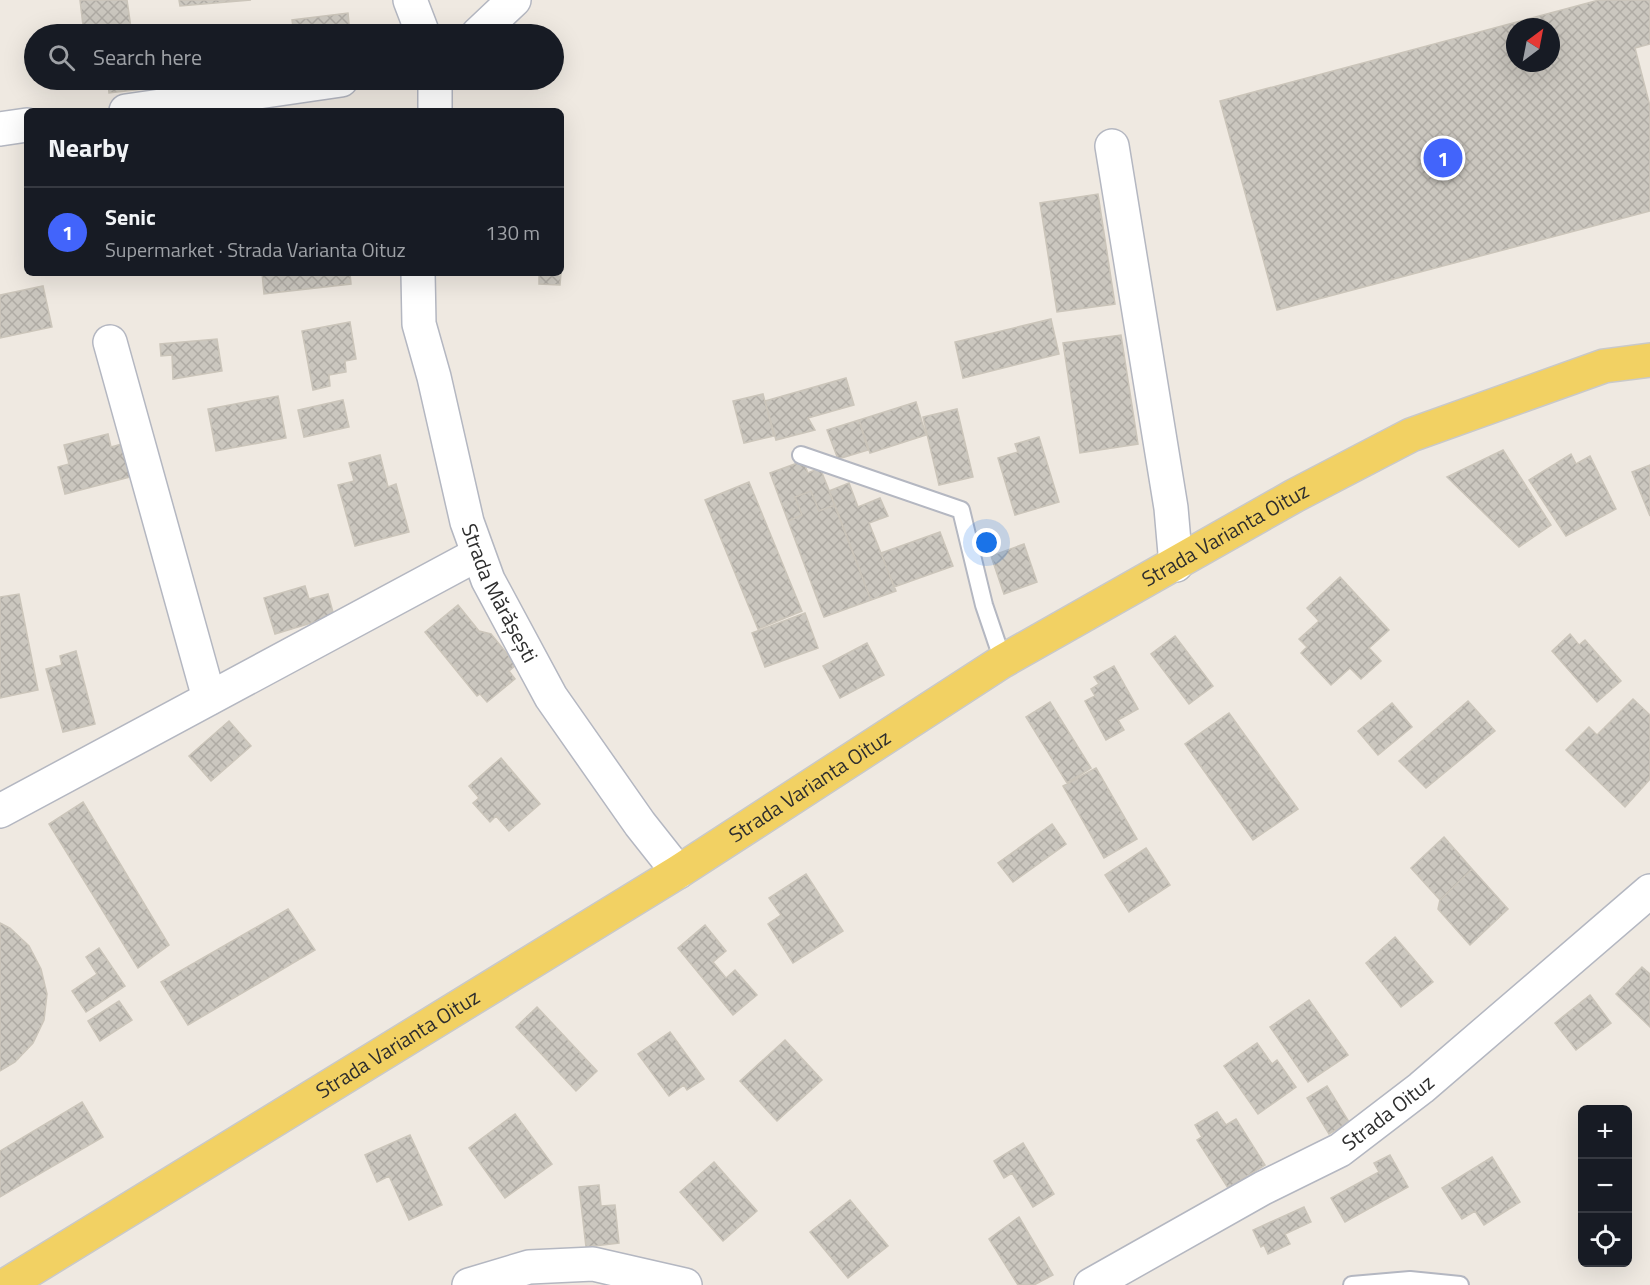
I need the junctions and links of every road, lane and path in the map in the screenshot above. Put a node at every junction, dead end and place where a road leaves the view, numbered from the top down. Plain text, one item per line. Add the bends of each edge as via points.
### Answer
1 (410, 0) edge
2 (514, 0) edge
3 (419, 24) edge
4 (489, 24) edge
5 (272, 90) edge
6 (435, 90) edge
7 (147, 108) edge
8 (435, 108) edge
9 (24, 125) edge
10 (0, 129) edge
11 (1112, 146) dead end
12 (418, 276) edge
13 (110, 342) dead end
14 (1650, 360) edge
15 (801, 455) dead end
16 (478, 554) junction
17 (1176, 565) junction
18 (1004, 661) junction
19 (209, 698) junction
20 (0, 811) edge
21 (678, 872) junction
22 (1650, 891) edge
23 (6, 1285) edge
24 (470, 1285) edge
25 (685, 1285) edge
26 (1091, 1285) edge
27 (1352, 1285) edge
28 (1460, 1285) edge

1 - 3 street
2 - 4 street
5 - 7 street
6 - 8 street
9 - 10 street
11 - 17 street via 1172,508
12 - 16 street, Strada Mărășești via 419,324 466,522
13 - 19 street
14 - 17 main road, Strada Varianta Oituz via 1604,366 1411,435 1294,496
15 - 18 lane via 961,510 984,605
16 - 19 street
16 - 21 street, Strada Mărășești via 551,697
17 - 18 main road, Strada Varianta Oituz
18 - 21 main road, Strada Varianta Oituz
19 - 20 street
21 - 23 main road, Strada Varianta Oituz
22 - 26 street, Strada Oituz via 1422,1088 1340,1150 1263,1188
24 - 25 street via 529,1267 592,1264
27 - 28 lane via 1410,1280

